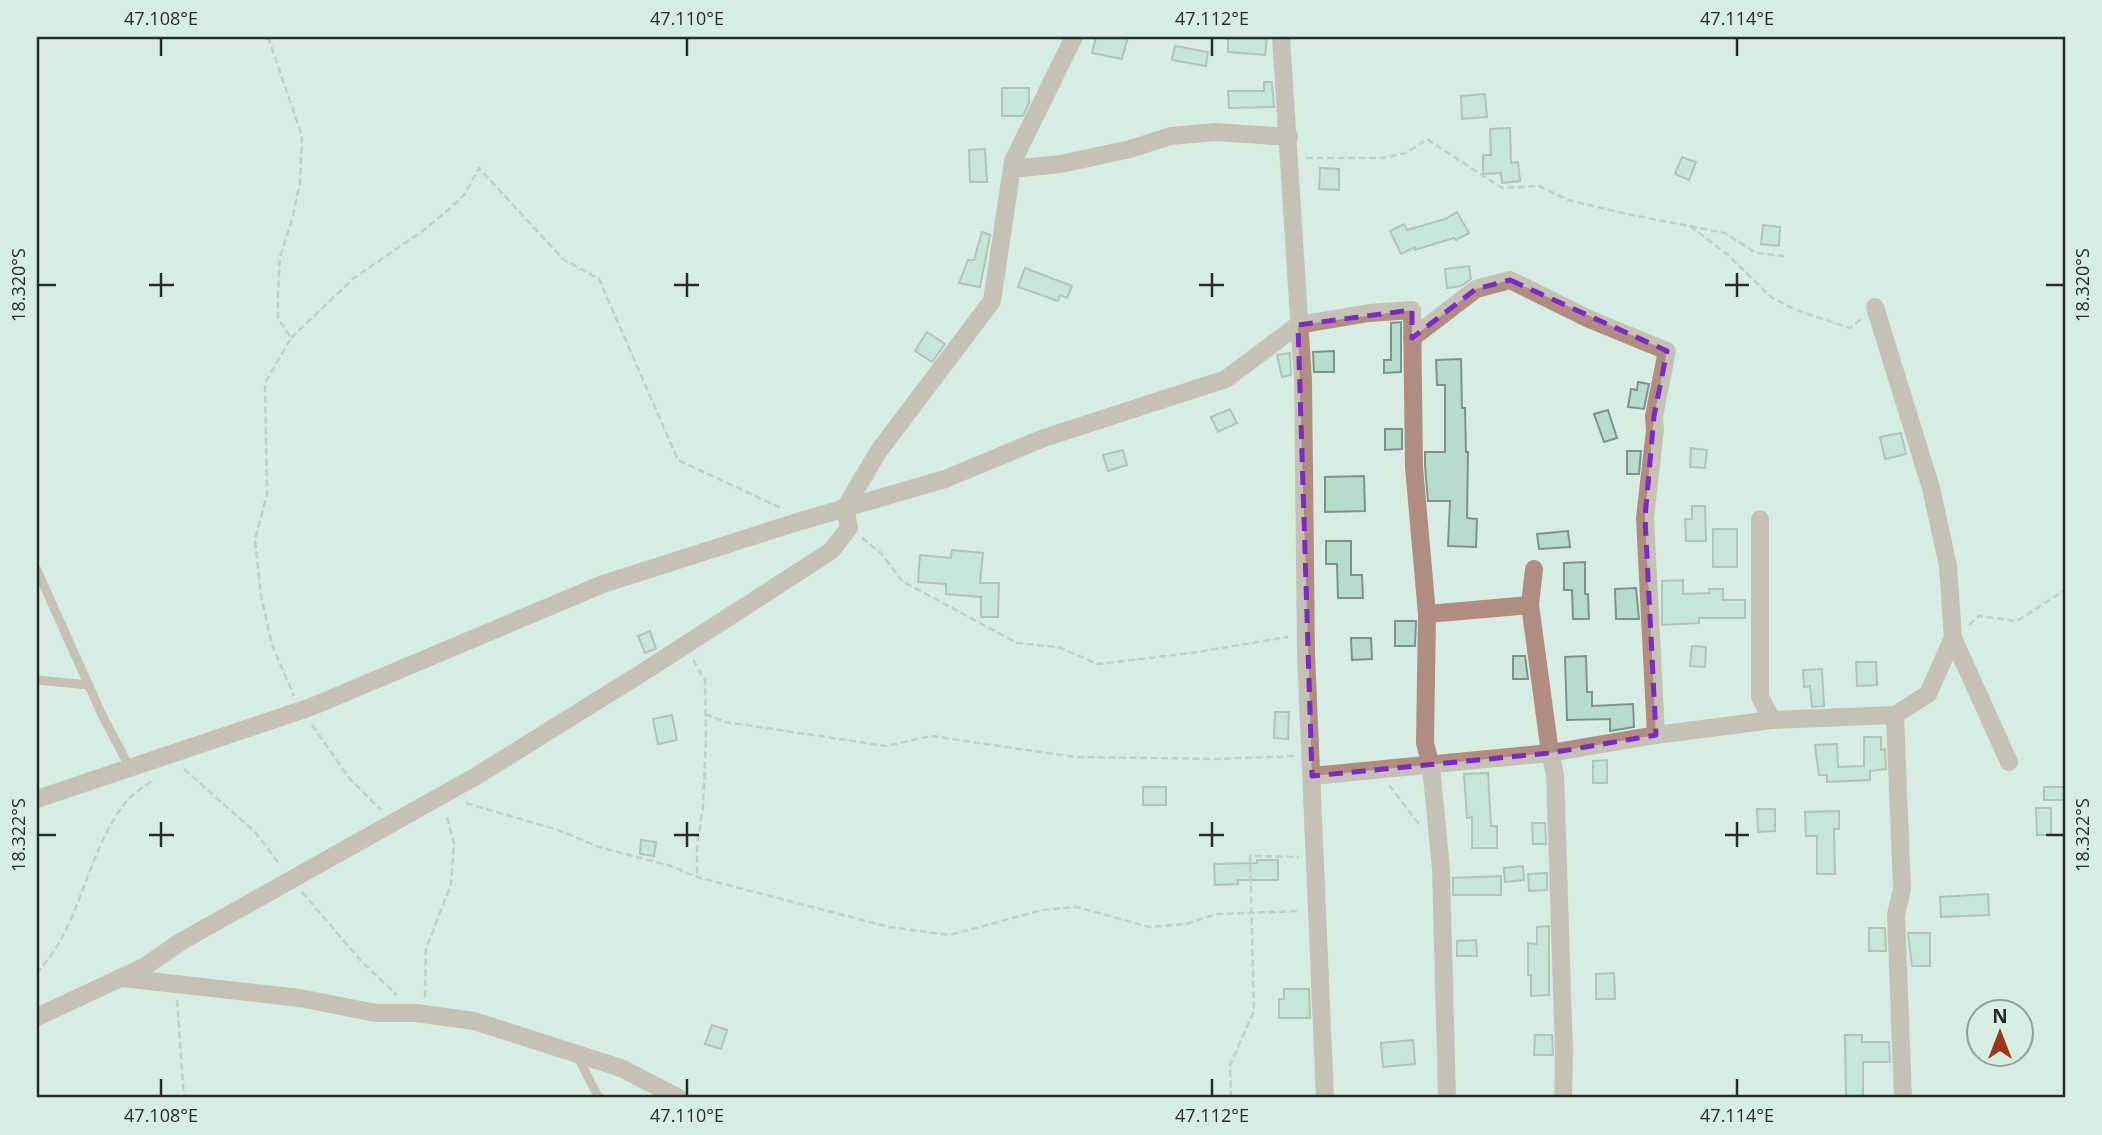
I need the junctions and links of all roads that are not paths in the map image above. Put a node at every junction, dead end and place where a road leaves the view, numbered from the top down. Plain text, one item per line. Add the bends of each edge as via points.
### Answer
1 (1074, 37) edge
2 (1281, 37) edge
3 (1289, 137) junction
4 (1013, 161) junction
5 (1875, 307) road end
6 (1298, 325) junction
7 (1412, 338) junction
8 (845, 508) junction
9 (1760, 519) dead end
10 (1534, 569) dead end
11 (37, 570) edge
12 (1530, 605) junction
13 (1427, 614) junction
14 (1953, 638) junction
15 (37, 680) edge
16 (89, 685) junction
17 (1895, 715) junction
18 (1772, 720) junction
19 (1656, 735) junction
20 (1550, 753) junction
21 (2009, 762) dead end
22 (1431, 766) junction
23 (130, 768) junction
24 (1312, 776) junction
25 (37, 799) edge
26 (122, 978) junction
27 (37, 1017) edge
28 (575, 1052) junction
29 (598, 1098) edge
30 (679, 1098) edge
31 (1325, 1098) edge
32 (1447, 1098) edge
33 (1563, 1098) edge
34 (1903, 1098) edge

1 - 4 street
2 - 3 street
3 - 4 street via 1215,132 1171,136 1061,164 1021,168
3 - 6 street
4 - 8 street via 992,301 878,452
5 - 14 street via 1931,488 1948,566
6 - 7 street via 1412,310
6 - 8 street via 1226,379 1044,438 945,479
6 - 24 street
7 - 13 street via 1414,467
7 - 19 street via 1476,289 1510,281 1667,351 1654,416 1645,518
8 - 23 street via 603,584 302,710
8 - 26 street via 849,528 831,551 478,775
9 - 18 street via 1760,697
10 - 12 street
11 - 16 lane
12 - 13 street
12 - 20 street
13 - 22 street via 1425,743
14 - 17 street via 1928,694
14 - 21 street
15 - 16 lane
16 - 23 lane
17 - 18 street
17 - 34 street
18 - 19 street
19 - 20 street
20 - 22 street
20 - 33 street via 1556,788
22 - 24 street
22 - 32 street via 1441,869
23 - 25 street
24 - 31 street
26 - 27 street
26 - 28 street via 300,998 376,1013 474,1021
28 - 29 lane
28 - 30 street via 621,1068

